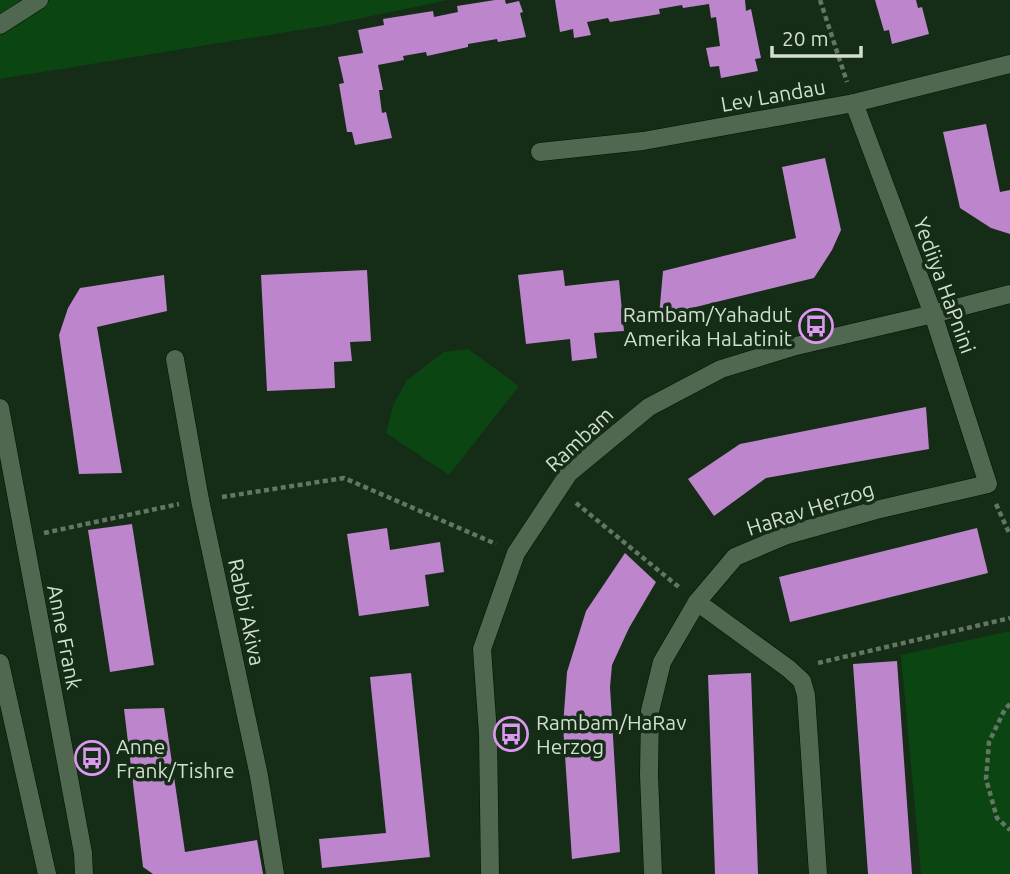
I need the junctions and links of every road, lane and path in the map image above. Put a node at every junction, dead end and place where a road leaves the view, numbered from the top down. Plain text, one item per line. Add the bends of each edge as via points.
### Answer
1 (39, 0) edge
2 (820, 0) edge
3 (0, 25) edge
4 (1010, 64) edge
5 (854, 103) junction
6 (540, 152) dead end
7 (1010, 294) edge
8 (933, 314) junction
9 (175, 359) dead end
10 (0, 408) edge
11 (988, 484) junction
12 (558, 488) junction
13 (200, 500) junction
14 (1010, 535) edge
15 (24, 537) junction
16 (516, 553) junction
17 (697, 602) junction
18 (1010, 618) edge
19 (0, 663) edge
20 (796, 675) junction
21 (1010, 704) edge
22 (1010, 830) edge
23 (47, 874) edge
24 (84, 874) edge
25 (275, 874) edge
26 (490, 874) edge
27 (653, 874) edge
28 (818, 874) edge

1 - 3 street
2 - 5 path
4 - 5 street, Lev Landau
5 - 6 street, Lev Landau via 643,141
5 - 8 street, Yediiya HaPnini
7 - 8 street, Rambam
8 - 11 street, Yediiya HaPnini
8 - 12 street, Rambam via 721,369 649,407 569,473
9 - 13 street, Rabbi Akiva
10 - 15 street, Anne Frank
11 - 14 path
11 - 17 street, HaRav Herzog via 788,535 735,557
12 - 16 street, Rambam
12 - 17 path
13 - 15 path
13 - 16 path via 344,478
13 - 25 street, Rabbi Akiva via 259,776
15 - 24 street, Anne Frank
16 - 26 street, Rambam via 482,649
17 - 20 street
17 - 27 street, HaRav Herzog via 662,662 650,711
18 - 20 path via 817,664
19 - 23 street
20 - 28 street via 806,695
21 - 22 path via 989,742 986,779 997,818

